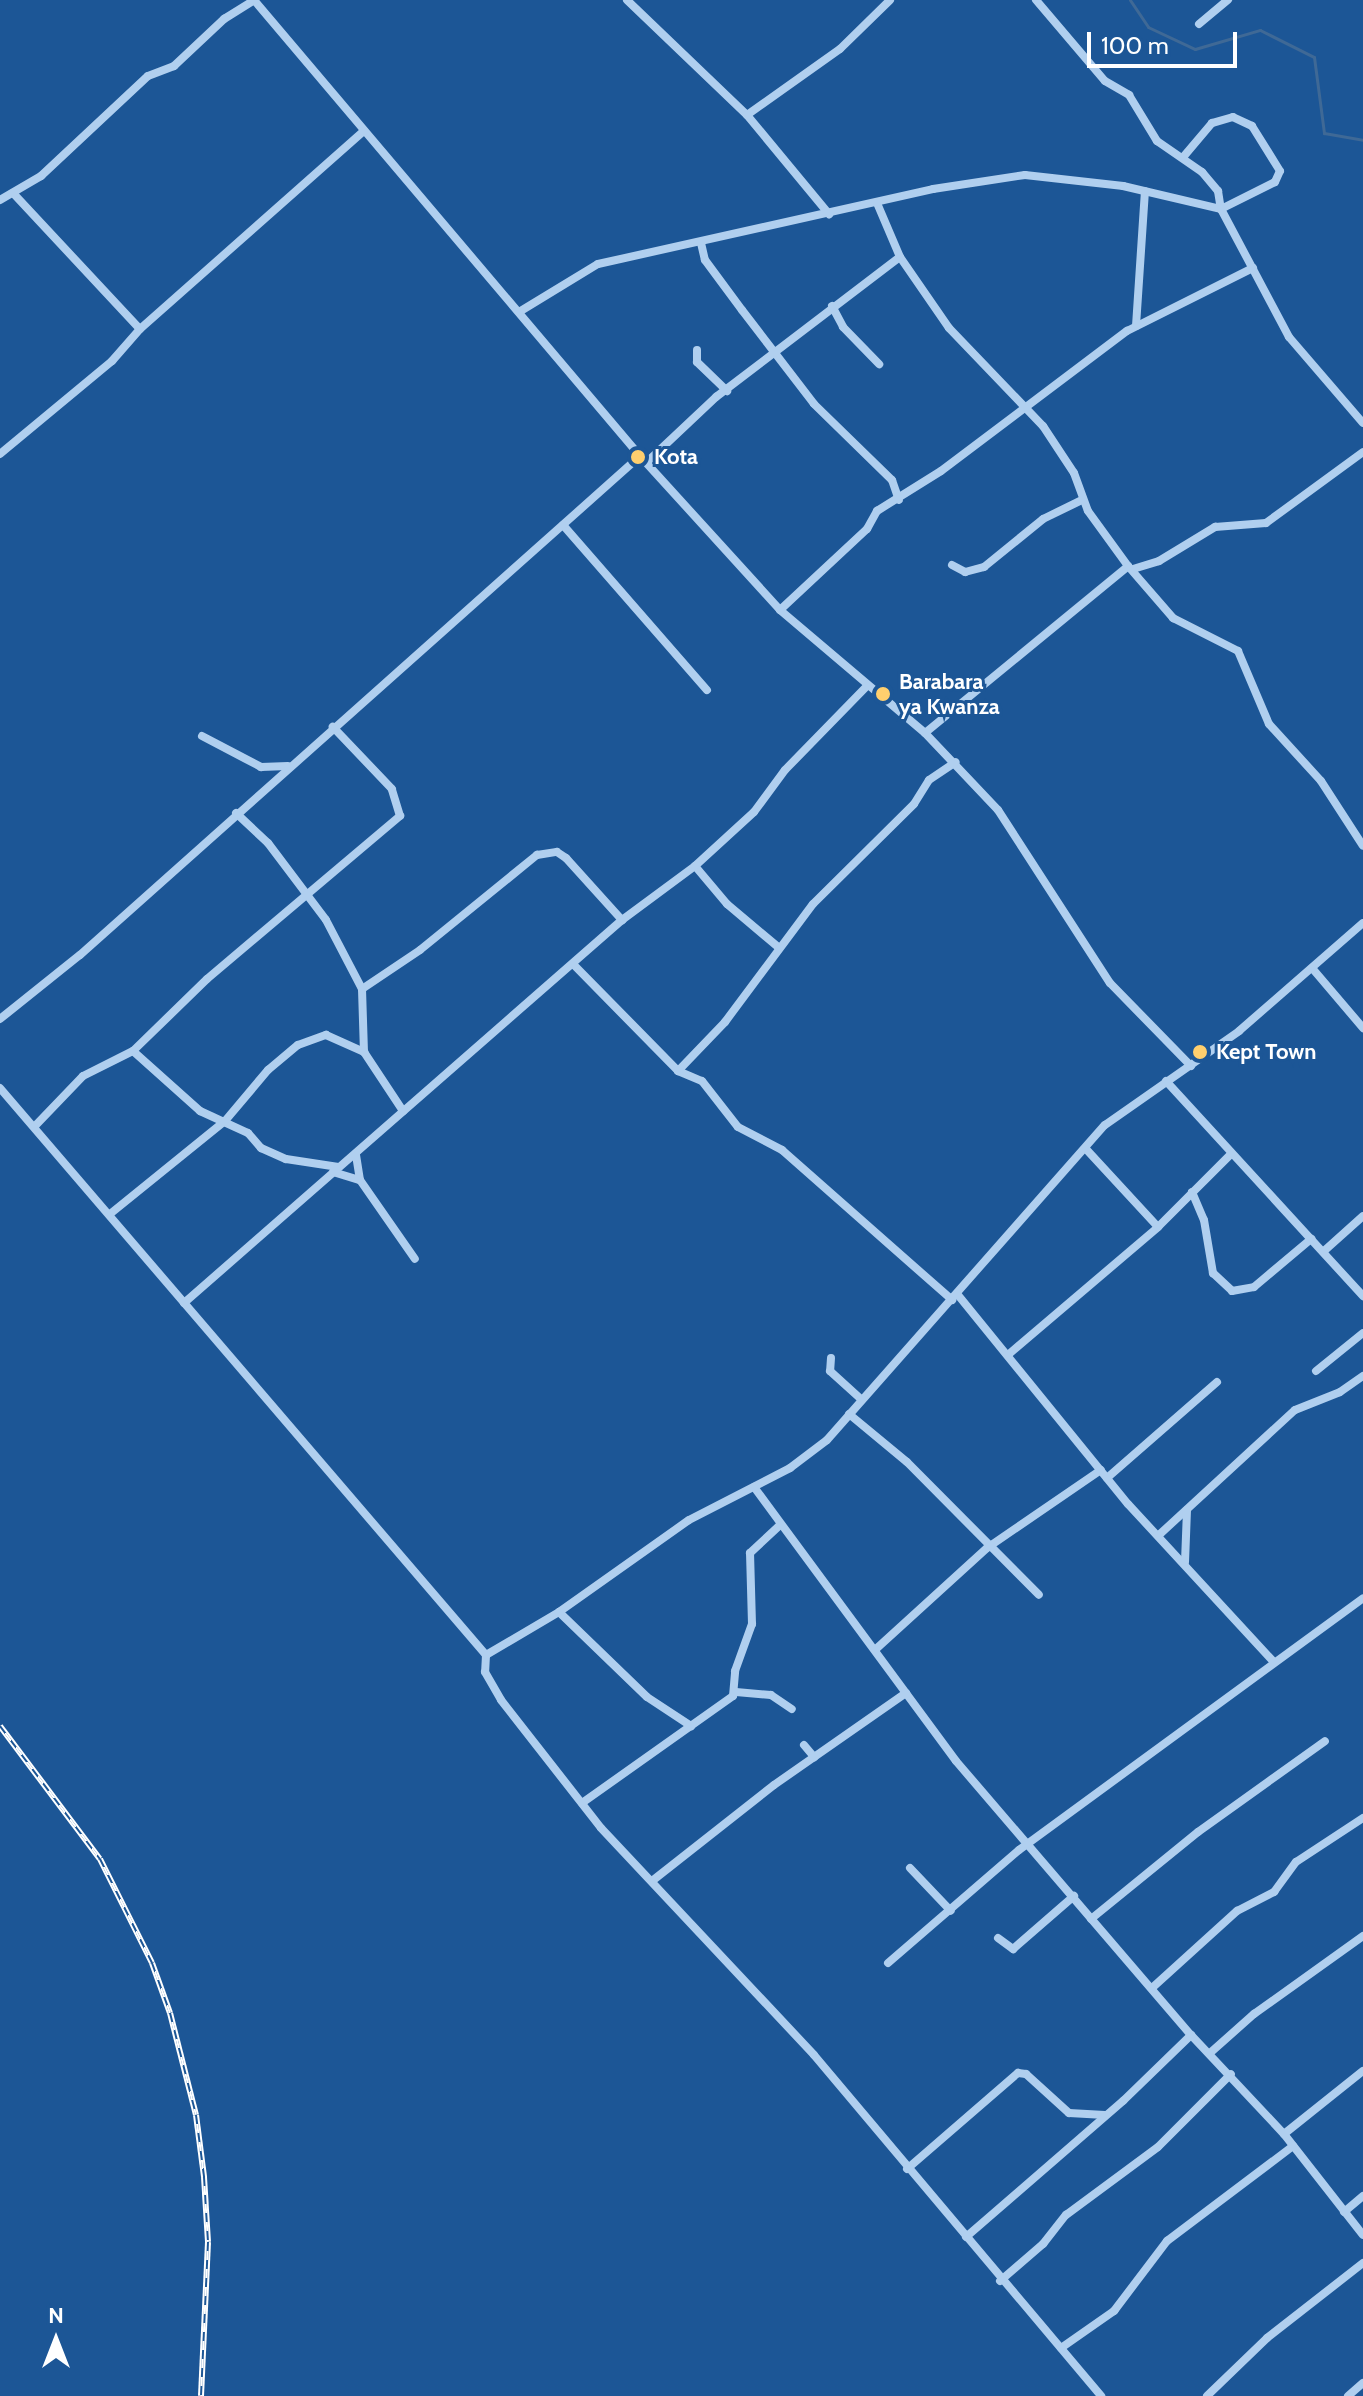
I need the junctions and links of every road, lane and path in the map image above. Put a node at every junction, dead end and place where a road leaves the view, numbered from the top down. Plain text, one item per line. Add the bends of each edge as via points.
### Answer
1 (254, 0) edge
2 (627, 0) edge
3 (890, 0) edge
4 (1036, 0) edge
5 (1228, 0) edge
6 (1199, 24) dead end
7 (747, 115) junction
8 (363, 132) junction
9 (1184, 156) junction
10 (1145, 191) junction
11 (13, 193) junction
12 (0, 200) edge
13 (877, 203) junction
14 (1221, 209) junction
15 (829, 214) junction
16 (701, 243) junction
17 (900, 257) junction
18 (1253, 268) junction
19 (832, 306) junction
20 (519, 312) junction
21 (1136, 326) junction
22 (140, 329) junction
23 (697, 350) dead end
24 (776, 355) junction
25 (879, 364) dead end
26 (727, 391) junction
27 (1023, 406) junction
28 (1363, 423) edge
29 (1363, 452) edge
30 (0, 454) edge
31 (644, 459) junction
32 (899, 500) junction
33 (1082, 500) junction
34 (563, 525) junction
35 (952, 565) dead end
36 (1130, 568) junction
37 (780, 610) junction
38 (867, 686) junction
39 (707, 690) dead end
40 (333, 727) junction
41 (925, 733) junction
42 (202, 736) dead end
43 (956, 762) junction
44 (292, 764) junction
45 (236, 813) junction
46 (1363, 846) edge
47 (695, 866) junction
48 (309, 896) junction
49 (622, 920) junction
50 (1363, 923) edge
51 (778, 947) junction
52 (573, 964) junction
53 (1312, 968) junction
54 (362, 989) junction
55 (0, 1019) edge
56 (1363, 1028) edge
57 (133, 1051) junction
58 (364, 1052) junction
59 (1191, 1066) junction
60 (678, 1071) junction
61 (1166, 1081) junction
62 (0, 1088) edge
63 (403, 1111) junction
64 (225, 1121) junction
65 (35, 1126) junction
66 (1086, 1149) junction
67 (356, 1155) junction
68 (1230, 1155) junction
69 (337, 1169) junction
70 (360, 1180) junction
71 (1192, 1192) junction
72 (110, 1214) junction
73 (1363, 1216) edge
74 (1158, 1227) junction
75 (1311, 1239) junction
76 (1324, 1251) junction
77 (415, 1259) dead end
78 (1363, 1296) edge
79 (955, 1297) junction
80 (184, 1303) junction
81 (1363, 1333) edge
82 (1009, 1354) junction
83 (831, 1358) dead end
84 (1316, 1371) dead end
85 (1363, 1376) edge
86 (1217, 1382) dead end
87 (862, 1400) junction
88 (849, 1414) junction
89 (1104, 1474) junction
90 (754, 1487) junction
91 (1187, 1510) junction
92 (780, 1525) junction
93 (1160, 1534) junction
94 (987, 1548) junction
95 (1186, 1563) junction
96 (1039, 1595) dead end
97 (1363, 1598) edge
98 (559, 1612) junction
99 (876, 1649) junction
100 (486, 1655) junction
101 (1273, 1661) junction
102 (736, 1692) junction
103 (906, 1693) junction
104 (792, 1709) dead end
105 (691, 1726) junction
106 (1325, 1741) dead end
107 (804, 1745) dead end
108 (814, 1757) junction
109 (582, 1803) junction
110 (1363, 1818) edge
111 (1028, 1844) junction
112 (910, 1868) dead end
113 (652, 1881) junction
114 (1074, 1896) junction
115 (951, 1911) junction
116 (1091, 1919) junction
117 (1363, 1936) edge
118 (998, 1938) dead end
119 (888, 1963) dead end
120 (1152, 1988) junction
121 (1191, 2035) junction
122 (1210, 2053) junction
123 (1363, 2071) edge
124 (1231, 2074) junction
125 (1105, 2115) junction
126 (1284, 2134) junction
127 (1293, 2146) junction
128 (907, 2169) junction
129 (1363, 2196) edge
130 (1344, 2212) junction
131 (1363, 2235) edge
132 (966, 2237) junction
133 (1363, 2263) edge
134 (1000, 2281) junction
135 (1061, 2348) junction
136 (1363, 2383) edge
137 (1101, 2396) edge
138 (1207, 2396) edge
139 (1348, 2396) edge

1 - 8 street
1 - 11 street via 224,19 174,66 148,76 81,143
2 - 7 street
3 - 7 street via 840,49
4 - 9 street via 1105,81 1129,95 1157,141
5 - 6 street
7 - 15 street
8 - 20 street
8 - 22 street
9 - 14 street via 1218,191
9 - 14 street via 1212,123 1233,117 1252,126 1275,156 1280,171 1275,182
10 - 13 street via 1025,175
10 - 14 street
10 - 21 street
11 - 12 street
11 - 22 street
13 - 15 street
13 - 17 street
14 - 18 street
15 - 16 street
16 - 20 street via 598,264
16 - 24 street via 705,260
17 - 19 street
17 - 27 street via 949,328
18 - 21 street
18 - 28 street via 1289,337
19 - 24 street
19 - 25 street via 843,327
20 - 31 street
21 - 27 street
22 - 30 street via 112,361
23 - 26 street via 697,362
24 - 26 street
24 - 32 street via 814,404 892,480
26 - 31 street
27 - 32 street
27 - 33 street via 1063,456
29 - 36 street via 1266,523 1215,527 1159,561
31 - 34 street
31 - 37 street
32 - 37 street via 877,511 867,529
33 - 35 street via 1043,519 984,567 965,572
33 - 36 street
34 - 39 street
34 - 40 street
36 - 41 street
36 - 46 street via 1173,618 1238,651 1269,724 1321,781
37 - 38 street
38 - 41 street
38 - 47 street via 785,770 754,812
40 - 44 street
40 - 48 street via 392,789 401,808 392,825
41 - 43 street
42 - 44 street via 261,767
43 - 51 street via 929,780 914,804
43 - 59 street via 998,810 1110,983
44 - 45 street
45 - 48 street via 268,843
45 - 55 street
47 - 49 street
47 - 51 street via 727,904
48 - 54 street
48 - 57 street via 207,979
49 - 52 street
49 - 54 street via 566,858 557,852 537,855 420,950
50 - 53 street
51 - 60 street via 725,1022
52 - 60 street
52 - 63 street
53 - 56 street
53 - 59 street
54 - 58 street via 359,1030
57 - 64 street via 200,1111
57 - 65 street via 83,1076
58 - 63 street
58 - 64 street via 326,1035 313,1037 268,1070
59 - 61 street
60 - 79 street via 697,1076 738,1127 782,1150
61 - 66 street via 1105,1125
61 - 68 street
62 - 65 street
63 - 67 street
64 - 69 street via 286,1159
64 - 72 street
65 - 72 street
66 - 74 street
66 - 79 street
67 - 69 street
67 - 70 street
68 - 71 street
68 - 75 street
69 - 70 street
69 - 80 street
70 - 77 street
71 - 74 street
71 - 75 street via 1204,1220 1213,1273 1232,1291 1254,1287
72 - 80 street
73 - 76 street
74 - 82 street
75 - 76 street
76 - 78 street
79 - 82 street
79 - 87 street
80 - 100 street
81 - 84 street
82 - 89 street
83 - 87 street via 830,1371
85 - 91 street via 1340,1392 1295,1410
86 - 89 street
87 - 88 street
88 - 90 street via 806,1456
88 - 94 street via 907,1462
89 - 93 street
89 - 94 street
90 - 92 street
90 - 98 street via 689,1520
91 - 93 street
91 - 95 street
92 - 99 street
92 - 102 street via 750,1553 752,1624 735,1671
93 - 95 street
94 - 96 street
94 - 99 street
95 - 101 street
97 - 101 street
98 - 100 street
98 - 105 street via 647,1697
99 - 103 street
100 - 109 street via 485,1672 501,1700
101 - 111 street
102 - 104 street via 771,1695
102 - 105 street
103 - 108 street
103 - 111 street
105 - 109 street
106 - 116 street via 1198,1832
107 - 108 street
108 - 113 street
109 - 113 street
110 - 120 street via 1296,1862 1274,1892 1237,1911
111 - 114 street
111 - 115 street
112 - 115 street
113 - 128 street via 814,2055
114 - 116 street
114 - 118 street via 1011,1950
115 - 119 street
116 - 120 street
117 - 122 street via 1254,2014
120 - 121 street
121 - 122 street
121 - 125 street
122 - 124 street
123 - 126 street
124 - 126 street
124 - 134 street via 1173,2133 1066,2215 1043,2244
125 - 128 street via 1069,2113 1026,2074 1018,2073
125 - 132 street
126 - 127 street
127 - 130 street
127 - 135 street via 1167,2241 1114,2311
128 - 132 street
129 - 130 street
130 - 131 street
132 - 134 street
133 - 138 street via 1267,2338
134 - 135 street
135 - 137 street
136 - 139 street

